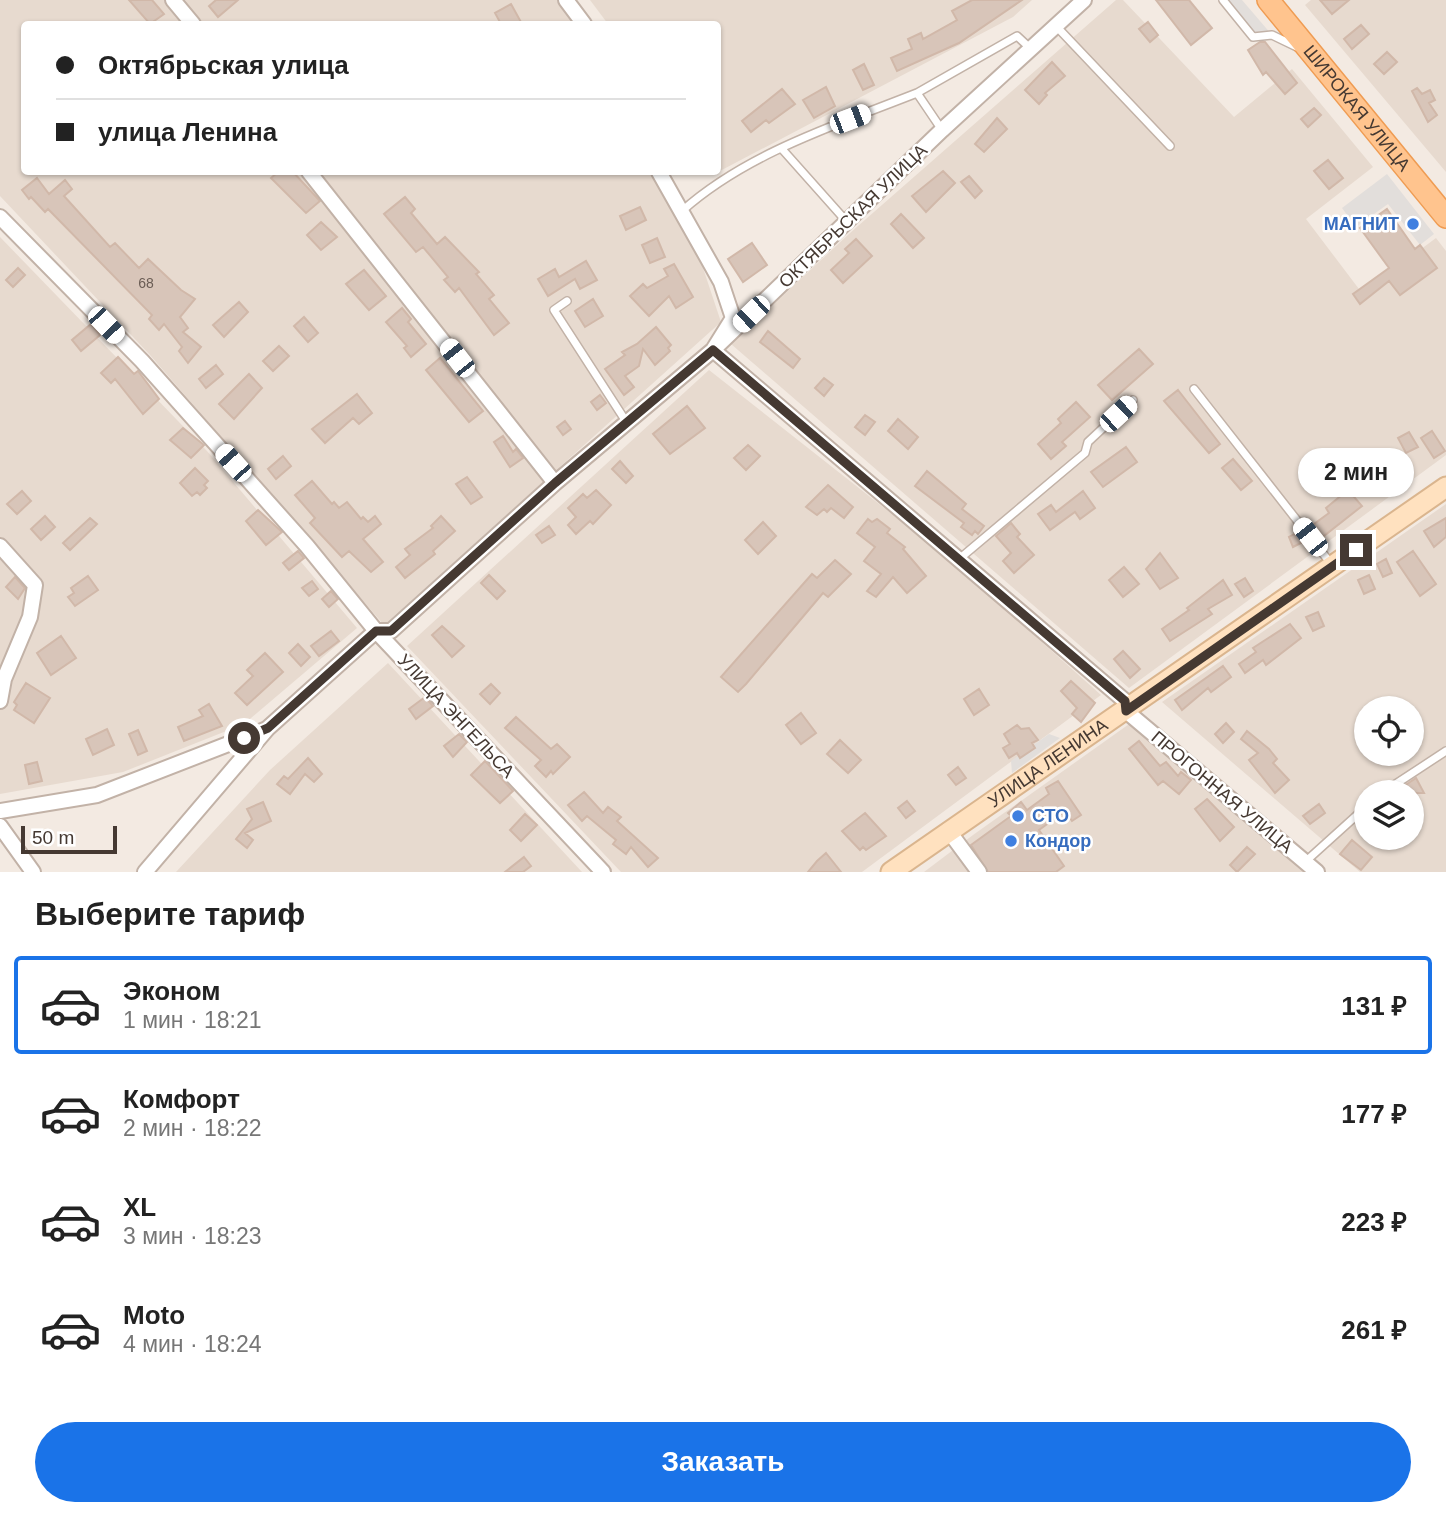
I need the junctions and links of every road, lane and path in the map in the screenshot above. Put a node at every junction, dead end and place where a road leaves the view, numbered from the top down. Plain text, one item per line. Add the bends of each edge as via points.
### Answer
1 (173, 0) edge
2 (565, 0) edge
3 (1084, 0) edge
4 (1223, 0) edge
5 (1268, 0) edge
6 (190, 21) edge
7 (582, 21) edge
8 (1056, 26) junction
9 (1031, 49) junction
10 (1312, 53) junction
11 (917, 93) junction
12 (942, 130) junction
13 (1170, 146) dead end
14 (782, 149) junction
15 (311, 175) edge
16 (661, 175) edge
17 (682, 211) junction
18 (0, 217) edge
19 (1446, 217) edge
20 (848, 222) junction
21 (567, 301) dead end
22 (713, 350) junction
23 (1194, 389) dead end
24 (1133, 400) dead end
25 (627, 423) junction
26 (555, 483) junction
27 (1446, 487) edge
28 (0, 546) edge
29 (957, 560) junction
30 (1333, 566) junction
31 (376, 631) junction
32 (0, 701) edge
33 (1126, 711) junction
34 (268, 728) junction
35 (1446, 751) edge
36 (1402, 780) edge
37 (0, 811) edge
38 (1354, 818) edge
39 (0, 826) edge
40 (948, 830) junction
41 (1305, 862) junction
42 (33, 872) edge
43 (145, 872) edge
44 (603, 872) edge
45 (891, 872) edge
46 (979, 872) edge
47 (1317, 872) edge

1 - 6 street
2 - 7 street
3 - 8 street, ОКТЯБРЬСКАЯ УЛИЦА
4 - 10 lane via 1253,37 1272,35
5 - 10 main road, ШИРОКАЯ УЛИЦА
8 - 9 street, ОКТЯБРЬСКАЯ УЛИЦА
8 - 13 lane
9 - 11 lane via 1017,37
9 - 12 street, ОКТЯБРЬСКАЯ УЛИЦА
10 - 19 main road, ШИРОКАЯ УЛИЦА
11 - 12 lane
11 - 14 lane
12 - 20 street, ОКТЯБРЬСКАЯ УЛИЦА
14 - 17 lane via 712,184
14 - 20 lane
15 - 26 street
16 - 17 street
17 - 22 street via 721,282 733,318
18 - 31 street, УЛИЦА ЭНГЕЛЬСА via 142,360
20 - 22 street, ОКТЯБРЬСКАЯ УЛИЦА
21 - 25 lane via 554,310
22 - 25 street, ОКТЯБРЬСКАЯ УЛИЦА
22 - 29 street, ПРОГОННАЯ УЛИЦА
23 - 30 lane
24 - 29 lane via 1088,442 1085,453
25 - 26 street, ОКТЯБРЬСКАЯ УЛИЦА
26 - 31 street, ОКТЯБРЬСКАЯ УЛИЦА via 391,631
27 - 30 street, УЛИЦА ЛЕНИНА
28 - 32 street via 35,585 30,617 4,679
29 - 33 street, ПРОГОННАЯ УЛИЦА via 1125,701
30 - 33 street, УЛИЦА ЛЕНИНА
31 - 34 street, ОКТЯБРЬСКАЯ УЛИЦА
31 - 44 street, УЛИЦА ЭНГЕЛЬСА
33 - 40 street, УЛИЦА ЛЕНИНА
33 - 41 street, ПРОГОННАЯ УЛИЦА
34 - 37 street via 97,795
34 - 43 street, ОКТЯБРЬСКАЯ УЛИЦА
35 - 36 lane
38 - 41 lane
39 - 42 street
40 - 45 street, УЛИЦА ЛЕНИНА
40 - 46 street
41 - 47 street, ПРОГОННАЯ УЛИЦА

